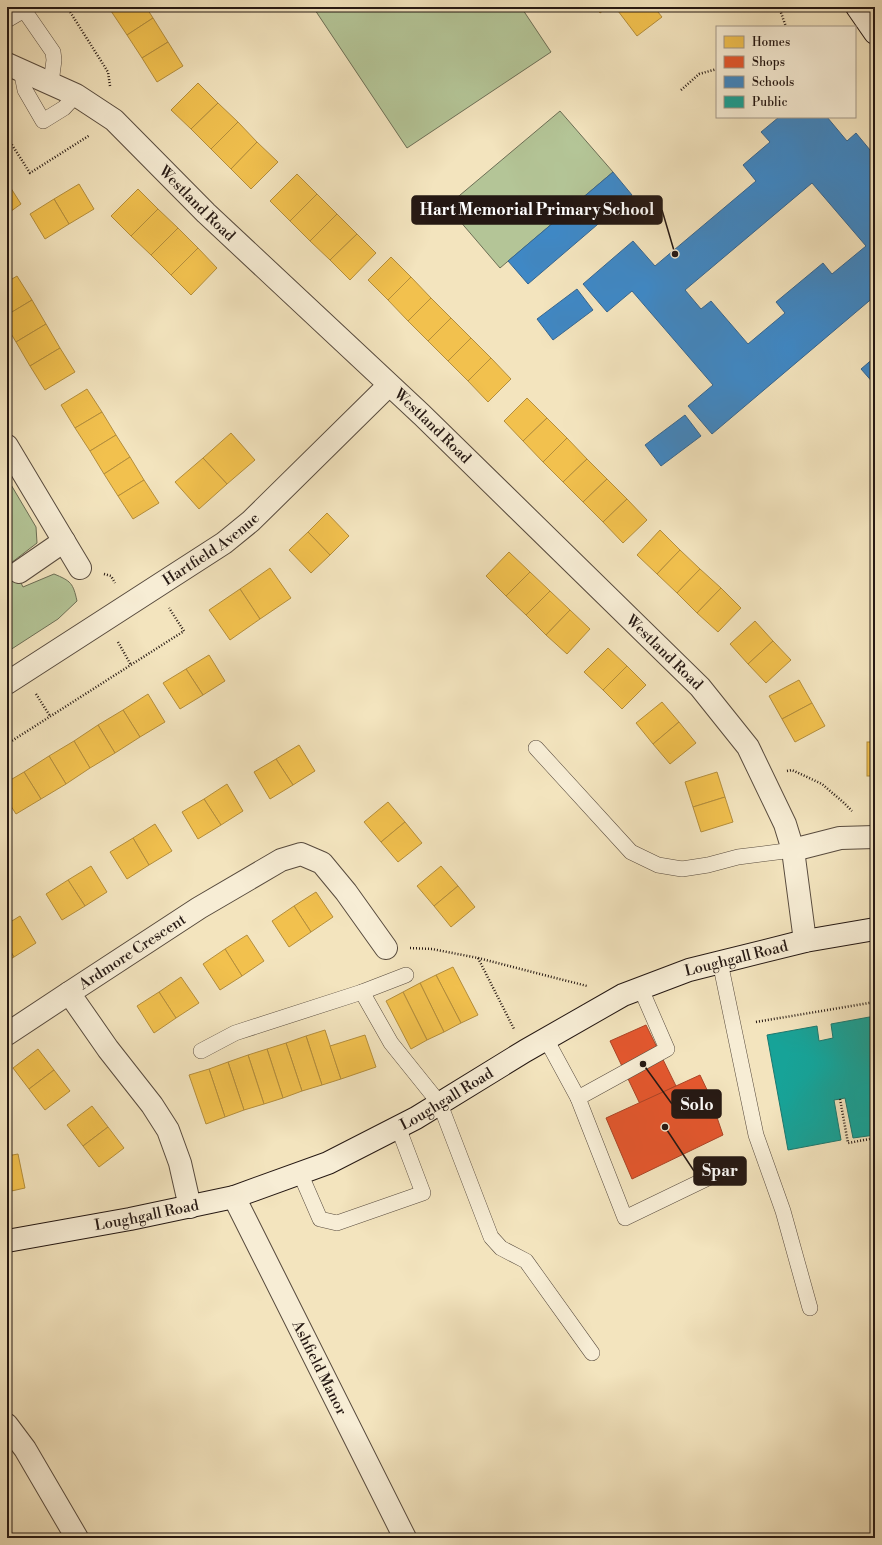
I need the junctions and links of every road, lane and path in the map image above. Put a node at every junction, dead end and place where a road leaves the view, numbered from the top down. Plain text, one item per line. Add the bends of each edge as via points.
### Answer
1 (67, 7) edge
2 (779, 7) edge
3 (857, 7) edge
4 (7, 20) edge
5 (786, 26) edge
6 (875, 33) edge
7 (14, 67) edge
8 (716, 69) edge
9 (51, 83) junction
10 (681, 90) dead end
11 (76, 95) junction
12 (114, 120) junction
13 (7, 137) edge
14 (389, 385) junction
15 (7, 446) edge
16 (64, 541) junction
17 (80, 568) joint
18 (19, 572) dead end
19 (156, 588) junction
20 (130, 605) junction
21 (7, 683) edge
22 (7, 744) edge
23 (536, 748) dead end
24 (761, 774) junction
25 (868, 836) edge
26 (793, 850) junction
27 (875, 929) edge
28 (806, 941) junction
29 (386, 948) joint
30 (478, 958) junction
31 (720, 962) junction
32 (406, 975) dead end
33 (362, 992) junction
34 (632, 992) junction
35 (69, 993) junction
36 (875, 1002) edge
37 (734, 1026) junction
38 (7, 1034) edge
39 (546, 1039) junction
40 (201, 1051) dead end
41 (525, 1051) junction
42 (578, 1098) junction
43 (840, 1099) dead end
44 (440, 1104) junction
45 (398, 1127) junction
46 (875, 1138) edge
47 (300, 1173) junction
48 (710, 1177) dead end
49 (234, 1197) junction
50 (190, 1207) junction
51 (7, 1241) edge
52 (810, 1308) dead end
53 (592, 1353) dead end
54 (7, 1425) edge
55 (77, 1538) edge
56 (405, 1538) edge

1 - 12 path via 108,72
2 - 5 path
3 - 6 street
4 - 9 lane via 24,10 53,52
7 - 9 street, Westland Road
7 - 11 lane via 43,121 64,108
8 - 10 path via 699,74
9 - 11 street, Westland Road
11 - 12 street, Westland Road
12 - 13 path via 30,173
12 - 14 street, Westland Road via 206,214
14 - 19 street, Hartfield Avenue via 251,521 224,543
14 - 24 street, Westland Road via 700,687 748,748
15 - 16 street
16 - 17 street
16 - 18 street
17 - 20 path via 111,576
19 - 20 street, Hartfield Avenue
19 - 22 path via 184,631
20 - 21 street, Hartfield Avenue
23 - 26 lane via 631,852 658,865 682,869 738,857
24 - 25 path via 792,770 822,784 857,816
24 - 26 street, Westland Road
25 - 26 street via 840,838
26 - 28 street, Westland Road
27 - 28 street, Loughgall Road
28 - 31 street, Loughgall Road
29 - 30 path via 432,949
29 - 35 street, Ardmore Crescent via 322,863 301,854 281,860 199,908
30 - 34 path
30 - 41 path
31 - 34 street, Loughgall Road via 689,970
31 - 37 lane
32 - 33 lane
33 - 40 lane via 235,1033
33 - 44 lane via 391,1043
34 - 39 street, Loughgall Road
34 - 42 lane via 667,1049
35 - 38 street
35 - 50 street, Ardmore Crescent via 168,1130 180,1163
36 - 37 path
37 - 52 lane via 756,1135 783,1212
39 - 41 street, Loughgall Road
39 - 42 lane
41 - 44 street, Loughgall Road
42 - 48 lane via 625,1218
43 - 46 path via 848,1143
44 - 45 street, Loughgall Road
44 - 53 lane via 491,1237 501,1248 526,1260
45 - 47 street, Loughgall Road via 328,1163
45 - 47 lane via 423,1193 337,1223 320,1219
47 - 49 street, Loughgall Road
49 - 50 street, Loughgall Road
49 - 56 street, Ashfield Manor
50 - 51 street, Loughgall Road
54 - 55 street via 25,1449

